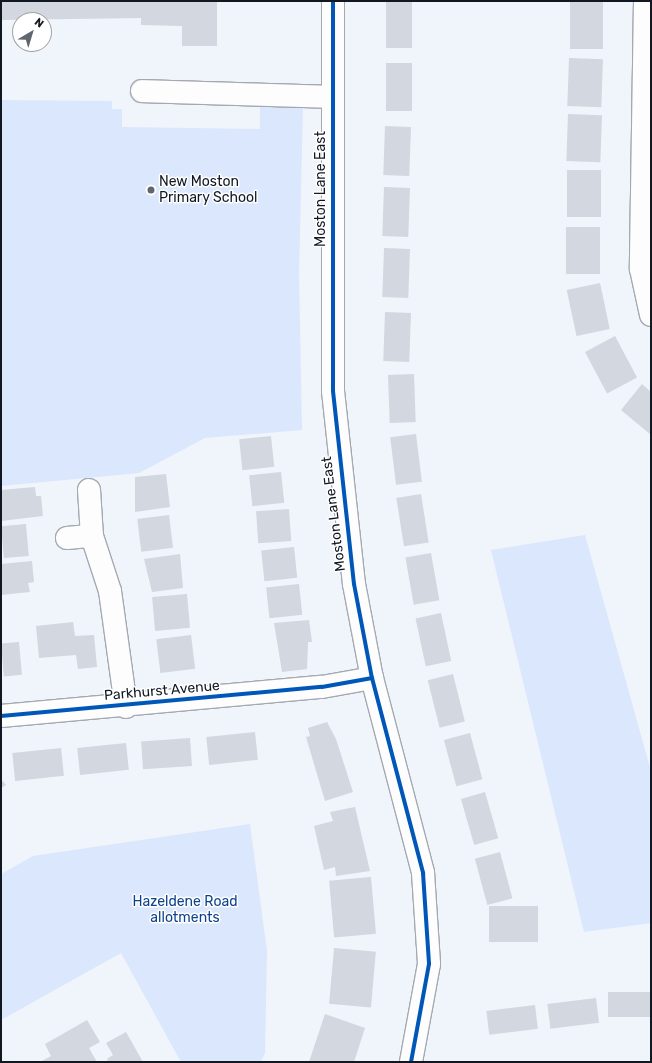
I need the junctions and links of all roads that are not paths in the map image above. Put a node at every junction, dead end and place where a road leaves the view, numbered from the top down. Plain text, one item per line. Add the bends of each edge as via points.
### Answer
1 (333, 1) edge
2 (645, 1) edge
3 (142, 91) dead end
4 (332, 97) junction
5 (651, 315) edge
6 (89, 490) dead end
7 (92, 536) junction
8 (67, 538) dead end
9 (372, 678) junction
10 (126, 707) junction
11 (1, 716) edge
12 (411, 1062) edge

1 - 4 street, Moston Lane East
2 - 5 street via 641,269
3 - 4 street
4 - 9 street, Moston Lane East via 333,391 354,584
6 - 7 street
7 - 8 street
7 - 10 street via 110,591
9 - 10 street, Parkhurst Avenue via 322,687
9 - 12 street, Moston Lane East via 414,830 428,916 428,964
10 - 11 street, Parkhurst Avenue

